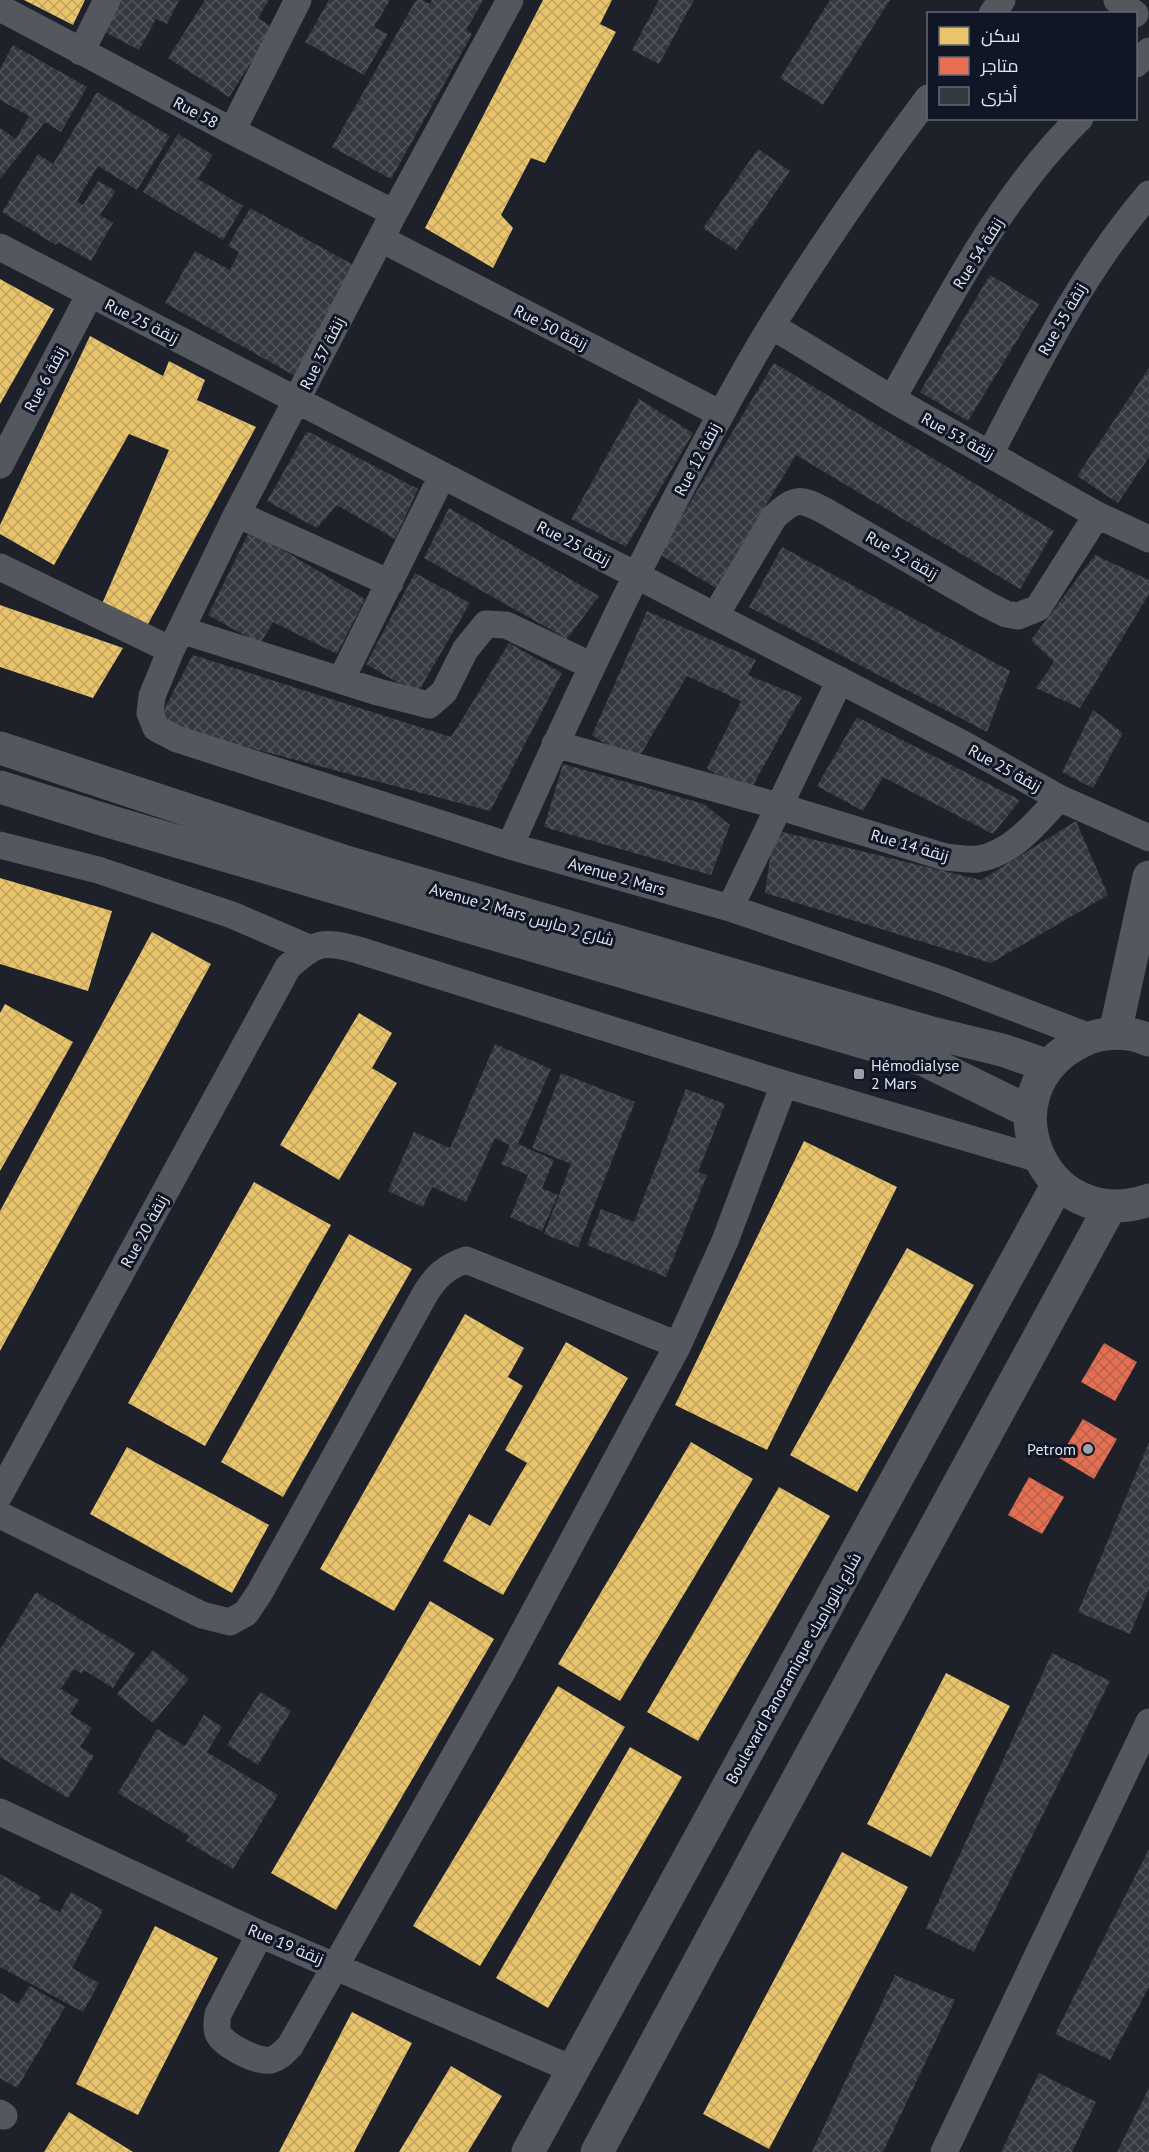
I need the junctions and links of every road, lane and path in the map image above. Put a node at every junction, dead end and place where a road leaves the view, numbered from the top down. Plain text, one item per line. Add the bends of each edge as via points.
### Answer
1 (107, 0) edge
2 (298, 0) edge
3 (510, 0) edge
4 (1117, 0) edge
5 (0, 8) edge
6 (1132, 12) edge
7 (1149, 51) edge
8 (81, 52) junction
9 (1137, 63) edge
10 (927, 99) edge
11 (1078, 120) edge
12 (231, 130) junction
13 (1149, 194) edge
14 (394, 213) junction
15 (381, 239) junction
16 (0, 247) edge
17 (90, 294) junction
18 (772, 326) junction
19 (892, 399) junction
20 (297, 401) junction
21 (721, 414) junction
22 (990, 454) junction
23 (0, 465) edge
24 (442, 476) junction
25 (237, 514) junction
26 (1097, 515) junction
27 (1149, 538) edge
28 (0, 567) edge
29 (635, 575) junction
30 (390, 583) junction
31 (715, 616) junction
32 (176, 640) junction
33 (592, 666) junction
34 (341, 680) junction
35 (840, 680) junction
36 (150, 713) joint
37 (555, 744) junction
38 (0, 748) edge
39 (0, 787) edge
40 (1059, 798) junction
41 (778, 806) junction
42 (1149, 838) edge
43 (0, 845) edge
44 (510, 846) junction
45 (1149, 877) edge
46 (730, 908) junction
47 (311, 949) junction
48 (1102, 1035) junction
49 (1149, 1040) edge
50 (1049, 1066) junction
51 (784, 1084) junction
52 (1030, 1112) junction
53 (1039, 1159) junction
54 (1058, 1184) junction
55 (1149, 1200) edge
56 (1110, 1207) junction
57 (678, 1345) junction
58 (0, 1494) edge
59 (0, 1515) edge
60 (1149, 1722) edge
61 (0, 1812) edge
62 (260, 1934) junction
63 (335, 1965) junction
64 (574, 2070) junction
65 (528, 2152) edge
66 (597, 2152) edge
67 (944, 2152) edge

1 - 8 street
2 - 12 street
3 - 14 street, Rue 37 زنقة
4 - 6 street
5 - 8 street, Rue 58
7 - 9 street
8 - 12 street, Rue 58
10 - 18 street, Rue 12 زنقة via 875,168
11 - 19 street, Rue 54 زنقة via 1025,180 983,240
12 - 14 street, Rue 58
13 - 22 street, Rue 55 زنقة via 1098,260 1059,323
14 - 15 street, Rue 37 زنقة
15 - 20 street, Rue 37 زنقة
15 - 21 street, Rue 50 زنقة
16 - 17 street, Rue 25 زنقة
17 - 20 street, Rue 25 زنقة
17 - 23 street, Rue 6 زنقة
18 - 19 street, Rue 53 زنقة
18 - 21 street, Rue 12 زنقة
19 - 22 street, Rue 53 زنقة
20 - 24 street, Rue 25 زنقة
20 - 25 street, Rue 37 زنقة
21 - 29 street, Rue 12 زنقة
22 - 26 street, Rue 53 زنقة
24 - 29 street, Rue 25 زنقة
24 - 30 street
25 - 30 street
25 - 32 street, Rue 37 زنقة
26 - 27 street, Rue 53 زنقة
26 - 31 street, Rue 52 زنقة via 1038,608 1018,616 986,604 825,511 798,500 774,517
28 - 32 street
29 - 31 street, Rue 25 زنقة
29 - 33 street, Rue 12 زنقة
30 - 34 street
31 - 35 street, Rue 25 زنقة
32 - 34 street
32 - 36 street, Rue 37 زنقة via 152,696
33 - 34 street via 506,625 486,624 465,650 444,692 429,705
33 - 37 street, Rue 12 زنقة
35 - 40 street, Rue 25 زنقة
35 - 41 street
36 - 44 street, Avenue 2 Mars via 156,728 177,739
37 - 41 street, Rue 14 زنقة
37 - 44 street, Rue 12 زنقة
38 - 50 main road, Avenue 2 Mars شارع 2 مارس via 343,861
39 - 52 main road, Avenue 2 Mars شارع 2 مارس via 924,1060
40 - 41 street, Rue 14 زنقة via 1008,847 981,858 964,859 945,857
40 - 42 street, Rue 25 زنقة
41 - 46 street
43 - 47 street via 98,870 232,915
44 - 46 street, Avenue 2 Mars
45 - 48 main road
46 - 48 street, Avenue 2 Mars
47 - 51 street via 332,942
47 - 58 street, Rue 20 زنقة via 288,968
48 - 49 main road via 1139,1035
48 - 50 main road via 1067,1048
50 - 52 main road via 1038,1082
51 - 53 street
51 - 57 street via 725,1241
52 - 53 main road via 1031,1136
53 - 54 main road
54 - 56 main road via 1082,1200
54 - 64 main road, Boulevard Panoramique شارع بانوراميك
55 - 56 main road
56 - 66 main road
57 - 59 street via 466,1260 452,1264 428,1288 260,1592 246,1613 230,1622 202,1615
57 - 63 street via 501,1674
60 - 67 street
61 - 62 street, Rue 19 زنقة
62 - 63 street, Rue 19 زنقة
62 - 63 street via 218,2014 217,2026 224,2041 261,2061 278,2058 290,2046
63 - 64 street, Rue 19 زنقة
64 - 65 main road, Boulevard Panoramique شارع بانوراميك

